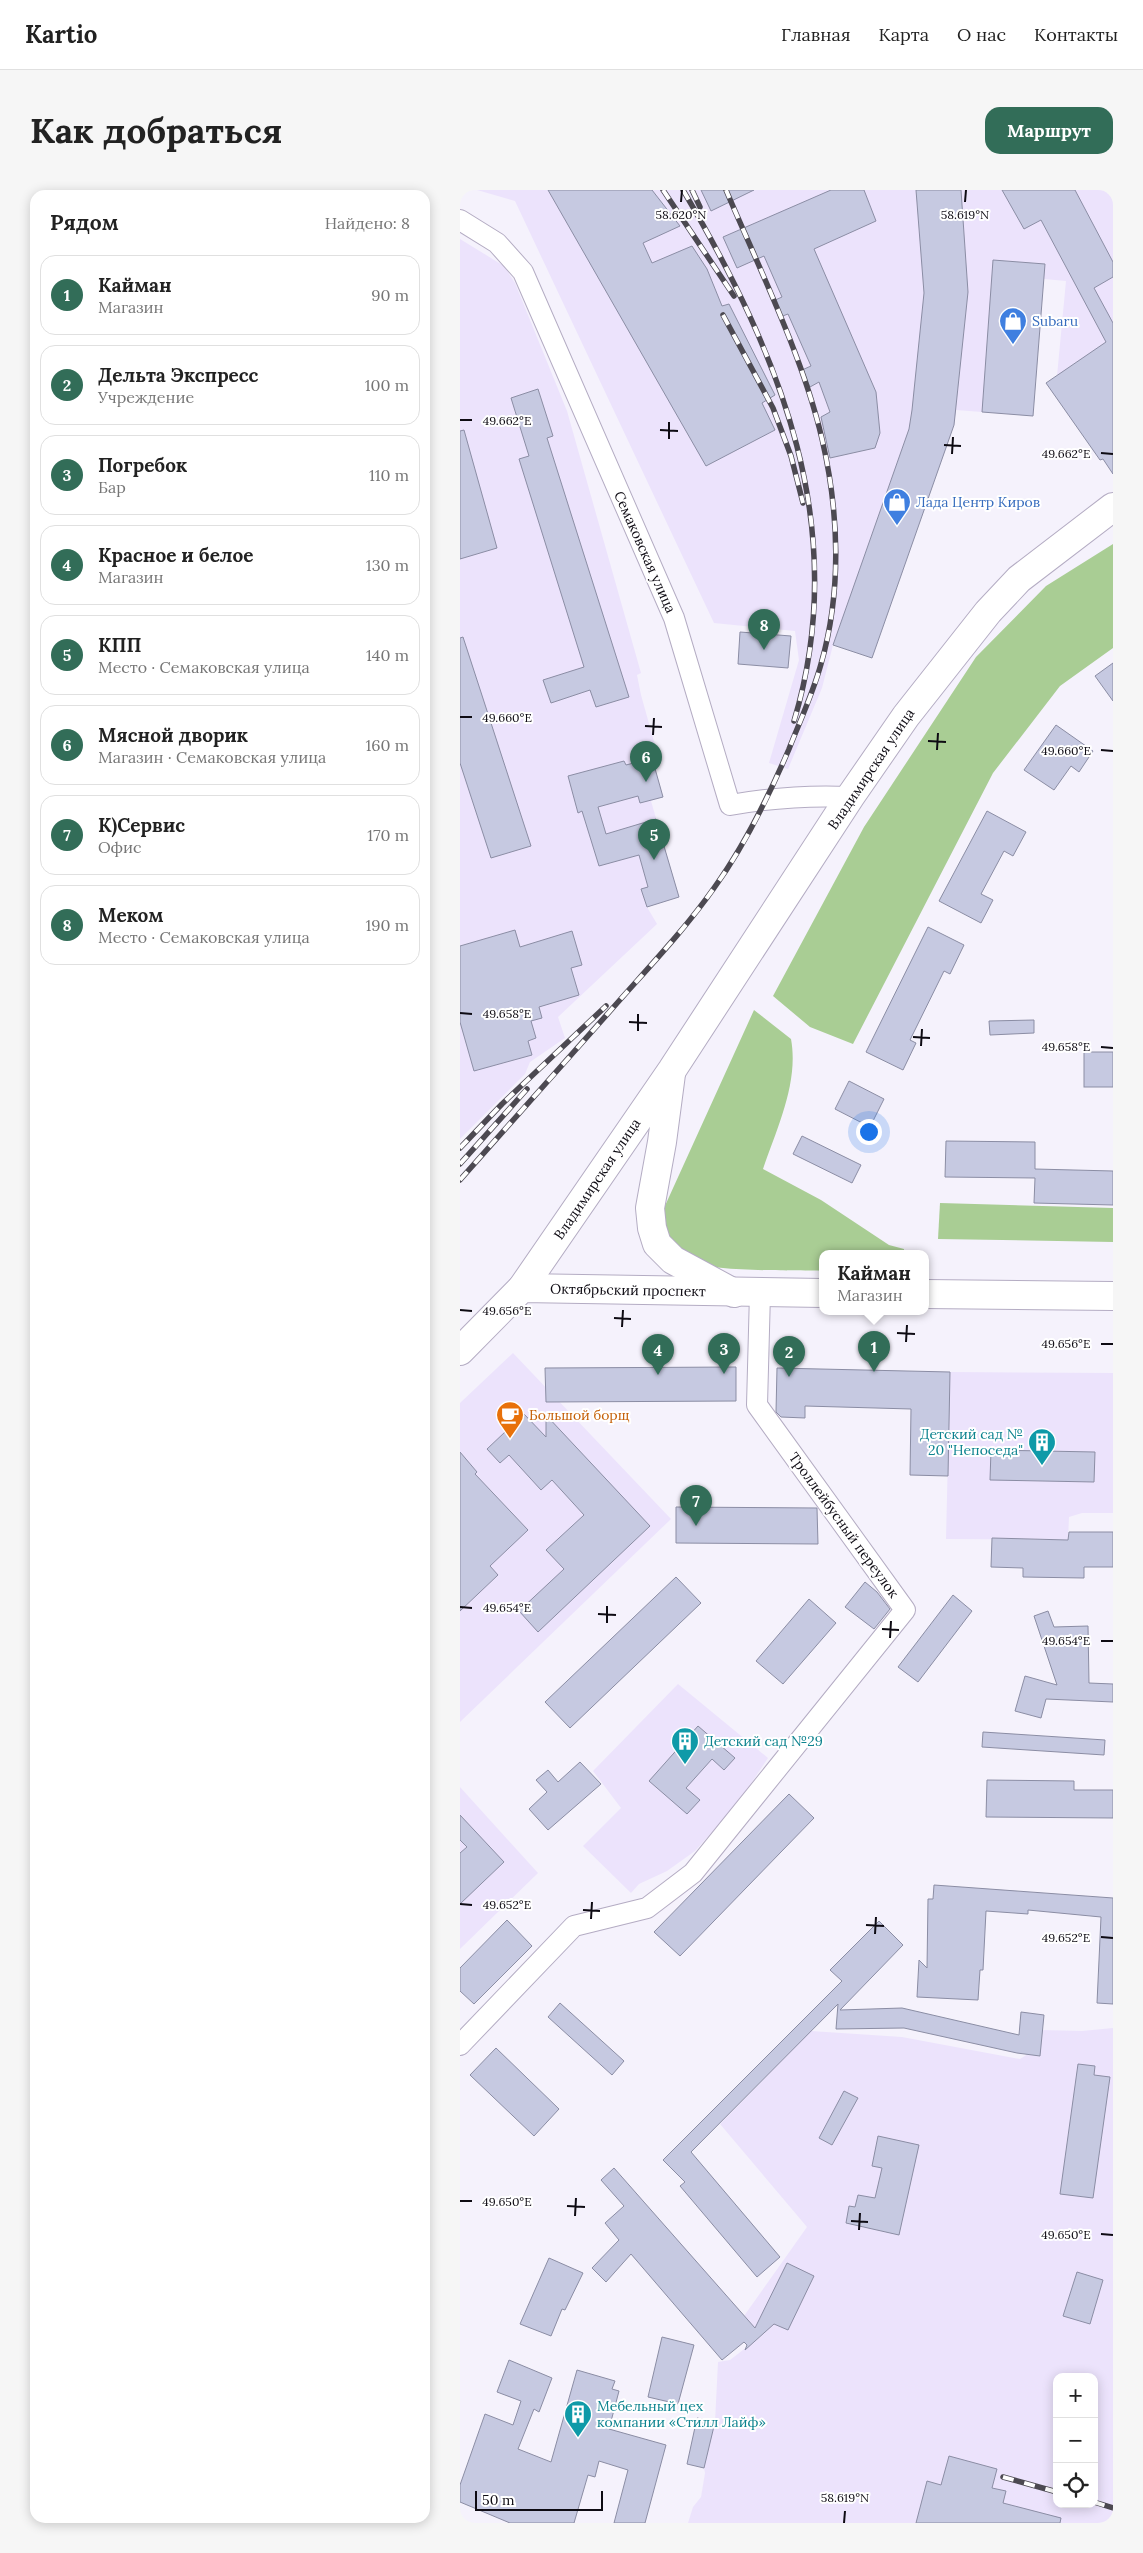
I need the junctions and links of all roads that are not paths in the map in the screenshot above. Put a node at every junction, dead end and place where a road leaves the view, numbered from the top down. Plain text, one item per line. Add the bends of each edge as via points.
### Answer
1 (460, 220) edge
2 (1113, 507) edge
3 (850, 797) junction
4 (672, 1070) junction
5 (522, 1288) junction
6 (747, 1293) junction
7 (819, 1293) edge
8 (929, 1294) edge
9 (1113, 1296) edge
10 (460, 1351) edge
11 (460, 2045) edge

1 - 3 street, Семаковская улица via 497,243 523,272 674,618 730,805 808,795
2 - 3 main road, Владимирская улица via 1020,579 988,612 906,716
3 - 4 main road, Владимирская улица
4 - 5 main road, Владимирская улица
4 - 6 main road, Владимирская улица via 650,1208 657,1244 673,1260
5 - 6 main road, Октябрьский проспект
5 - 10 main road
6 - 7 main road, Октябрьский проспект
6 - 11 street, Троллейбусный переулок via 757,1405 905,1610 693,1874 646,1908 574,1926
8 - 9 main road

